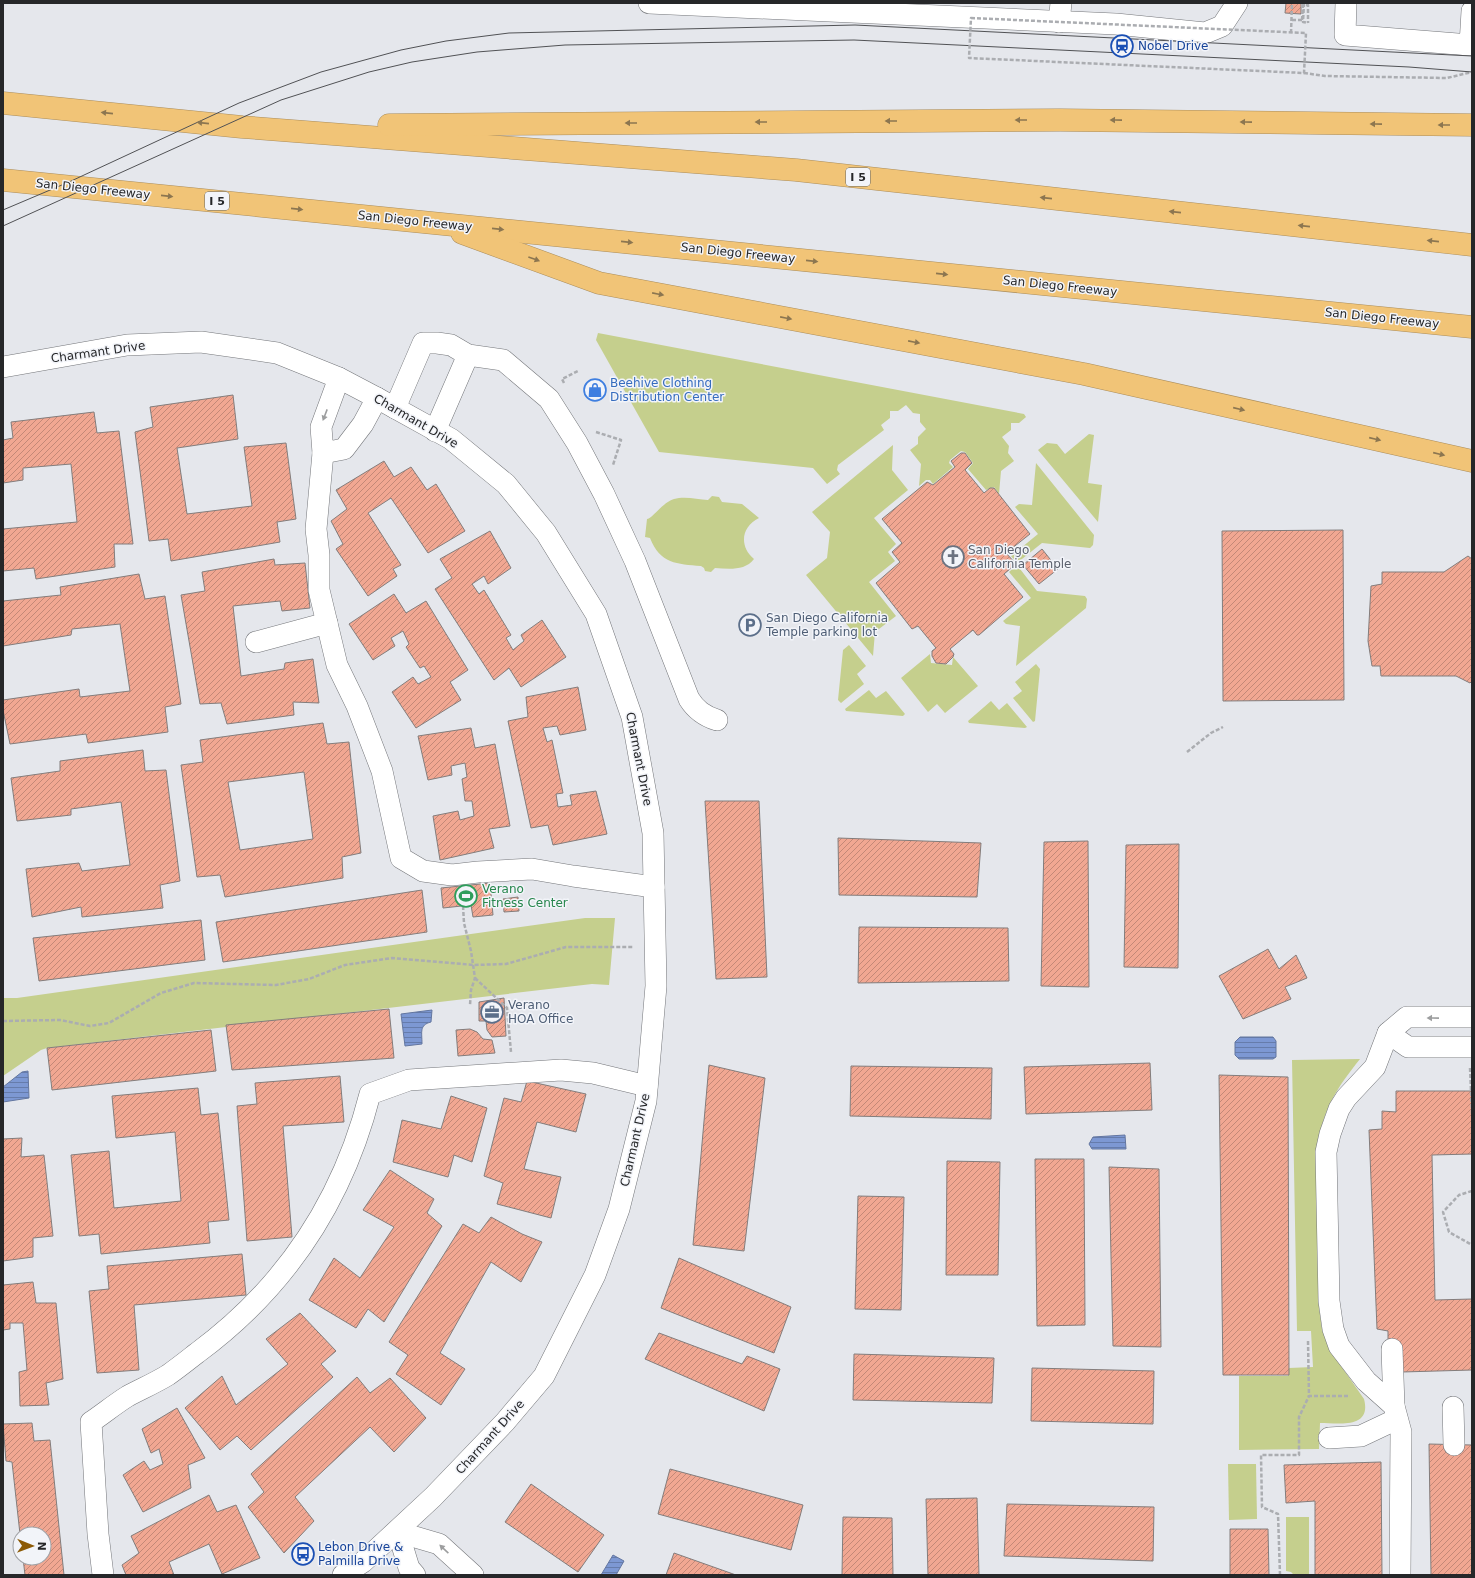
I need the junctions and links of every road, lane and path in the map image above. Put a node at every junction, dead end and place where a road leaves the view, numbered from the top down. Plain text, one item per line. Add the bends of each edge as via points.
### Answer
1 (649, 3) edge
2 (1237, 3) edge
3 (1292, 3) edge
4 (1304, 3) edge
5 (1346, 3) edge
6 (1472, 11) edge
7 (1060, 13) edge
8 (1292, 20) junction
9 (1292, 33) junction
10 (1472, 72) edge
11 (1304, 73) junction
12 (3, 103) edge
13 (1472, 125) edge
14 (242, 127) junction
15 (3, 180) edge
16 (431, 222) junction
17 (1472, 245) edge
18 (1472, 327) edge
19 (468, 355) junction
20 (3, 368) edge
21 (339, 378) junction
22 (376, 398) junction
23 (395, 408) junction
24 (435, 430) junction
25 (322, 453) junction
26 (1472, 462) edge
27 (327, 623) junction
28 (256, 642) dead end
29 (717, 720) dead end
30 (1223, 727) dead end
31 (1187, 752) dead end
32 (654, 888) junction
33 (463, 906) dead end
34 (654, 946) junction
35 (474, 966) junction
36 (475, 978) junction
37 (470, 1005) dead end
38 (1472, 1017) edge
39 (3, 1020) edge
40 (1388, 1033) junction
41 (1471, 1047) edge
42 (512, 1072) junction
43 (648, 1086) junction
44 (1472, 1114) edge
45 (1472, 1191) edge
46 (1472, 1245) edge
47 (1308, 1341) dead end
48 (1392, 1349) dead end
49 (1376, 1390) junction
50 (1309, 1396) junction
51 (1453, 1407) dead end
52 (1396, 1412) junction
53 (1328, 1438) dead end
54 (1454, 1445) dead end
55 (398, 1532) junction
56 (103, 1575) edge
57 (343, 1575) edge
58 (415, 1575) edge
59 (473, 1575) edge
60 (1280, 1575) edge
61 (1400, 1575) edge

1 - 7 street
2 - 7 street via 1222,26 1205,33 1116,24
3 - 8 path
4 - 8 path, bridge via 1304,10 1304,16 1303,22 1308,22 1308,5 1303,5 1302,20
5 - 6 street via 1345,35 1470,45
8 - 9 path
9 - 11 path, bridge via 1306,33
9 - 11 path, bridge via 971,18 969,58
10 - 11 path via 1447,78 1325,76
14 -> 12 highway, I 5
13 -> 14 highway via 1060,120
17 -> 14 highway, I 5 via 796,170
15 -> 16 highway, San Diego Freeway / I 5
16 -> 18 highway, San Diego Freeway / I 5
16 -> 26 highway via 599,283 1084,374
19 - 23 street via 451,345 437,342 423,344
19 - 24 street
19 - 29 street via 503,360 550,398 614,514 689,698 698,710
20 - 21 street, Charmant Drive via 127,345 201,342 276,353
21 - 22 street, Charmant Drive
21 -> 25 street via 320,427
22 - 23 street, Charmant Drive
22 - 25 street via 363,424 344,449
23 - 24 street, Charmant Drive
24 - 32 street, Charmant Drive via 506,484 546,533 596,614 632,717 653,832
25 - 27 street via 316,529 319,590
27 - 28 street
27 - 32 street via 337,665 357,706 382,771 401,858 423,871 452,875 532,869
30 - 31 path
32 - 34 street, Charmant Drive
33 - 35 path via 464,923
34 - 35 path via 566,946 506,964
34 - 43 street, Charmant Drive via 656,986
35 - 36 path
35 - 39 path via 392,958 345,965 309,979 276,985 194,983 161,993 108,1023 90,1026 60,1020
36 - 37 path
36 - 42 path via 507,1008
38 -> 40 street via 1407,1017
40 - 41 street via 1408,1047
40 - 49 street via 1375,1067 1339,1109 1326,1152 1329,1301 1332,1328 1339,1346
41 - 44 path
42 - 43 street via 561,1070 593,1073
42 - 56 street via 409,1080 370,1094 362,1127 323,1213 298,1253 264,1295 226,1332 168,1374 128,1396 91,1422
43 - 55 street, Charmant Drive via 619,1209 595,1275 544,1376 463,1468
45 - 46 path via 1459,1195 1443,1212 1449,1232
47 - 50 path
48 - 52 street
49 - 50 path via 1357,1396
49 - 52 street
50 - 60 path via 1299,1417 1299,1455 1261,1455 1262,1507 1278,1514
51 - 54 street
52 - 53 street via 1361,1436
52 - 61 street via 1401,1432
55 - 57 street, Charmant Drive via 363,1562
55 - 58 street via 409,1568
59 -> 55 street via 439,1544

